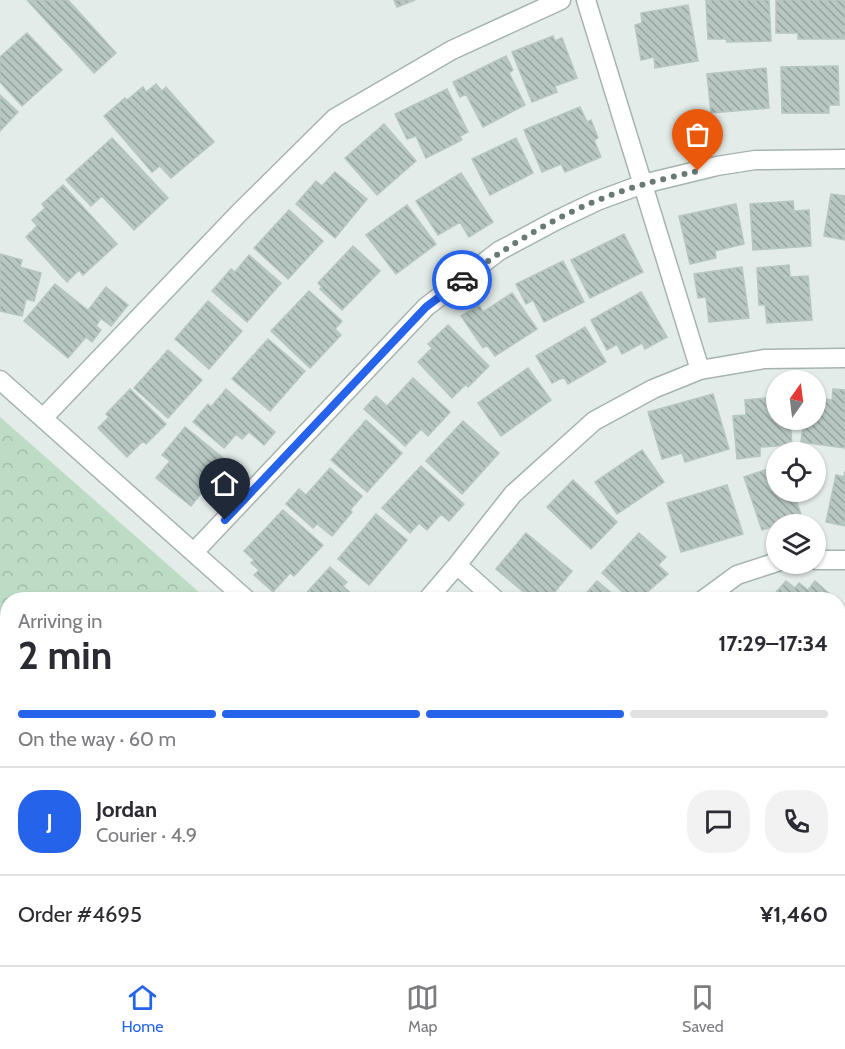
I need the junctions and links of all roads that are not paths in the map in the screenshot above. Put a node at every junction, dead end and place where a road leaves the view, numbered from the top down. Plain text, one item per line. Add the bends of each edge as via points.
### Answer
1 (561, 0) edge
2 (586, 0) edge
3 (845, 159) edge
4 (643, 184) junction
5 (845, 358) edge
6 (700, 370) junction
7 (0, 380) edge
8 (44, 418) junction
9 (194, 552) junction
10 (826, 560) edge
11 (845, 560) edge
12 (457, 565) junction
13 (766, 566) edge
14 (239, 592) edge
15 (434, 592) edge
16 (487, 592) edge
17 (714, 592) edge

1 - 8 street via 452,50 335,118
2 - 4 street
3 - 4 street via 755,160
4 - 6 street
4 - 9 street via 597,201 499,251 426,307
5 - 6 street via 764,359
6 - 12 street via 594,421 513,494
7 - 8 street
8 - 9 street
9 - 14 street
10 - 11 street
12 - 15 street
12 - 16 street
13 - 17 street via 737,575

